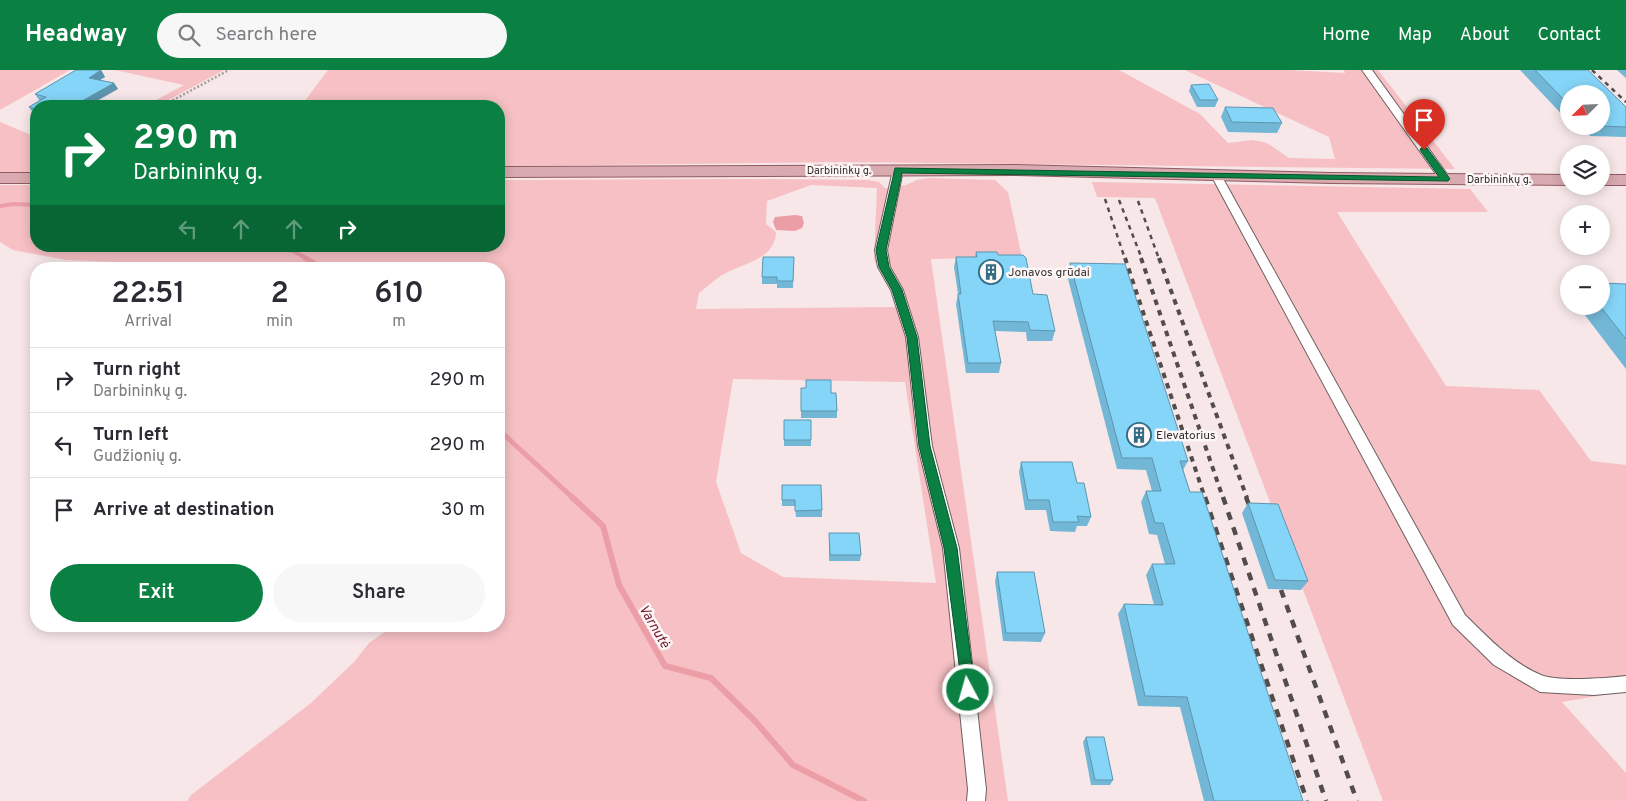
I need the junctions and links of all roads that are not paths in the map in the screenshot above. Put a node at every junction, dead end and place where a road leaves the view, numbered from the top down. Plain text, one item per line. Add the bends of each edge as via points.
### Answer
1 (1367, 70) edge
2 (898, 170) junction
3 (505, 172) edge
4 (1216, 175) junction
5 (0, 178) edge
6 (30, 178) edge
7 (1445, 179) junction
8 (1560, 180) edge
9 (1610, 180) edge
10 (1626, 180) edge
11 (1626, 684) edge
12 (976, 801) edge

1 - 7 street
2 - 3 main road, Darbininkų g.
2 - 4 main road, Darbininkų g.
2 - 12 street via 881,250 884,267 897,290 912,337 925,446 951,548 966,671
4 - 7 main road, Darbininkų g.
4 - 11 street via 1459,620 1500,660 1540,684 1594,687
5 - 6 main road
7 - 8 main road, Darbininkų g.
9 - 10 main road

